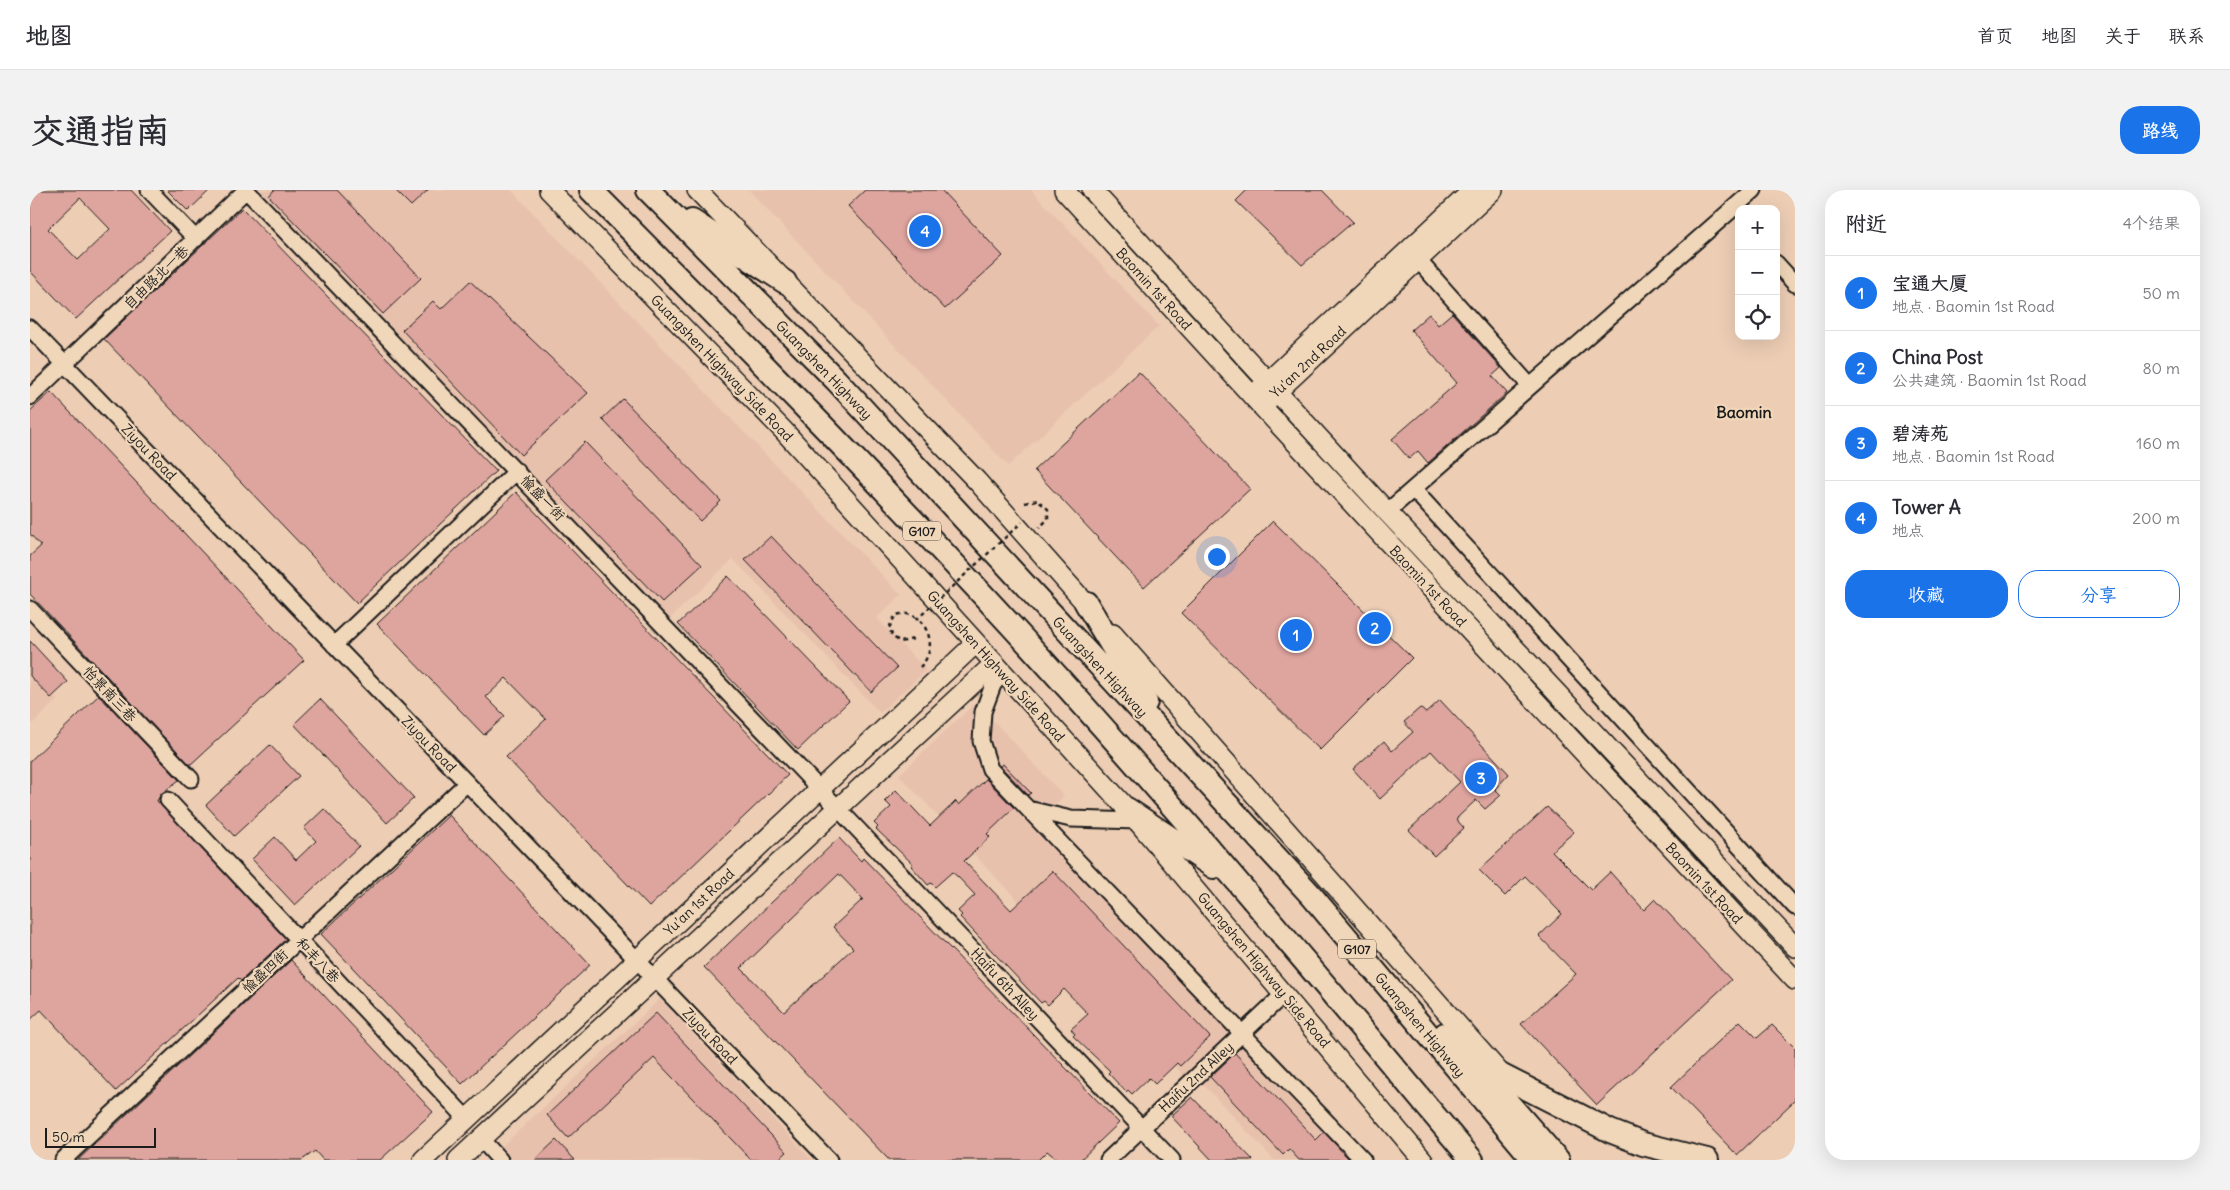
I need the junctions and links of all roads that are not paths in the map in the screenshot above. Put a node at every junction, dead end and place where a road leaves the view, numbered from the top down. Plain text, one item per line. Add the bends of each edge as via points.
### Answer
1 (149, 190) edge
2 (246, 190) edge
3 (549, 190) edge
4 (591, 190) edge
5 (697, 190) edge
6 (1064, 190) edge
7 (1092, 190) edge
8 (1473, 190) edge
9 (1493, 190) edge
10 (1754, 190) edge
11 (652, 194) edge
12 (1734, 217) edge
13 (196, 238) junction
14 (1418, 260) junction
15 (1780, 268) edge
16 (785, 282) junction
17 (1795, 284) edge
18 (30, 328) edge
19 (65, 365) junction
20 (1273, 386) junction
21 (1530, 386) junction
22 (30, 397) edge
23 (1256, 400) junction
24 (517, 471) junction
25 (1413, 489) junction
26 (1387, 512) junction
27 (1086, 603) junction
28 (30, 609) edge
29 (975, 644) junction
30 (334, 645) junction
31 (998, 668) junction
32 (1172, 745) junction
33 (191, 779) dead end
34 (466, 783) junction
35 (820, 789) junction
36 (168, 800) dead end
37 (838, 808) junction
38 (1028, 809) junction
39 (1132, 815) junction
40 (1239, 884) junction
41 (1795, 907) edge
42 (1345, 935) junction
43 (299, 940) junction
44 (1795, 947) edge
45 (637, 960) junction
46 (654, 978) junction
47 (1795, 980) edge
48 (1284, 994) junction
49 (1242, 1034) junction
50 (1468, 1057) junction
51 (1504, 1077) junction
52 (467, 1119) junction
53 (1142, 1128) junction
54 (480, 1139) junction
55 (1467, 1156) edge
56 (63, 1160) edge
57 (423, 1160) edge
58 (458, 1160) edge
59 (500, 1160) edge
60 (828, 1160) edge
61 (1108, 1160) edge
62 (1172, 1160) edge
63 (1363, 1160) edge
64 (1423, 1160) edge
65 (1534, 1160) edge
66 (1558, 1160) edge
67 (1647, 1160) edge
68 (1707, 1160) edge

1 - 13 street
2 - 13 street, 自由路北一巷
2 - 24 street, 愉盛一街
3 - 29 main road, Guangshen Highway Side Road via 783,430
4 - 40 highway, G107 via 808,410 1008,622
5 - 16 main road
6 - 23 main road, Baomin 1st Road
7 - 20 main road, Baomin 1st Road
8 - 20 main road, Yu'an 2nd Road
9 - 14 main road, Yu'an 2nd Road
10 - 12 street
11 - 16 highway
11 - 32 highway, Guangshen Highway / G107 via 836,380
12 - 21 street
13 - 19 street, 自由路北一巷
14 - 20 main road, Yu'an 2nd Road
14 - 21 street
15 - 17 street
16 - 27 main road via 977,481
18 - 19 street, Ziyou Road
19 - 22 street, 自由路北一巷
19 - 30 street, Ziyou Road
20 - 23 main road, Yu'an 2nd Road via 1266,402
20 - 26 main road, Baomin 1st Road
21 - 25 street
23 - 47 main road, Baomin 1st Road
24 - 30 street
24 - 35 street, 愉盛一街
25 - 26 street
25 - 41 street
26 - 44 main road, Baomin 1st Road
27 - 32 highway
27 - 51 main road
28 - 33 street, 怡景南三巷
29 - 31 main road, Guangshen Highway Side Road
29 - 35 main road, Yu’an 1st Road
30 - 34 street, Ziyou Road
31 - 37 main road, Yu’an 1st Road
31 - 38 street via 983,712 981,741 990,770
31 - 39 main road, Guangshen Highway Side Road
32 - 42 highway, Guangshen Highway / G107
34 - 43 street, 愉盛四街
34 - 45 street, Ziyou Road
35 - 37 street, 愉盛一街
35 - 45 main road, Yu’an 1st Road
36 - 43 street, 和丰八巷
37 - 46 main road, Yu’an 1st Road
37 - 53 street, Haifu 6th Alley
38 - 39 street via 1093,821
38 - 49 street
39 - 40 highway
39 - 48 main road, Guangshen Highway Side Road
40 - 55 highway, G107
42 - 50 highway
42 - 65 highway, Guangshen Highway / G107
43 - 52 street, 和丰八巷
43 - 56 street, 愉盛四街
45 - 46 street, Ziyou Road
45 - 52 main road, Yu’an 1st Road
46 - 54 main road, Yu’an 1st Road
46 - 60 street, Ziyou Road
48 - 49 street, Haifu 2nd Alley
48 - 64 main road, Guangshen Highway Side Road
49 - 53 street, Haifu 2nd Alley
49 - 63 street
50 - 51 highway
50 - 66 highway
51 - 67 highway via 1550,1113 1608,1145
51 - 68 highway via 1610,1131 1643,1144
52 - 57 main road, Yu’an 1st Road
53 - 61 street, Haifu 2nd Alley
53 - 62 street, Haifu 6th Alley
54 - 58 main road, Yu’an 1st Road
54 - 59 street

